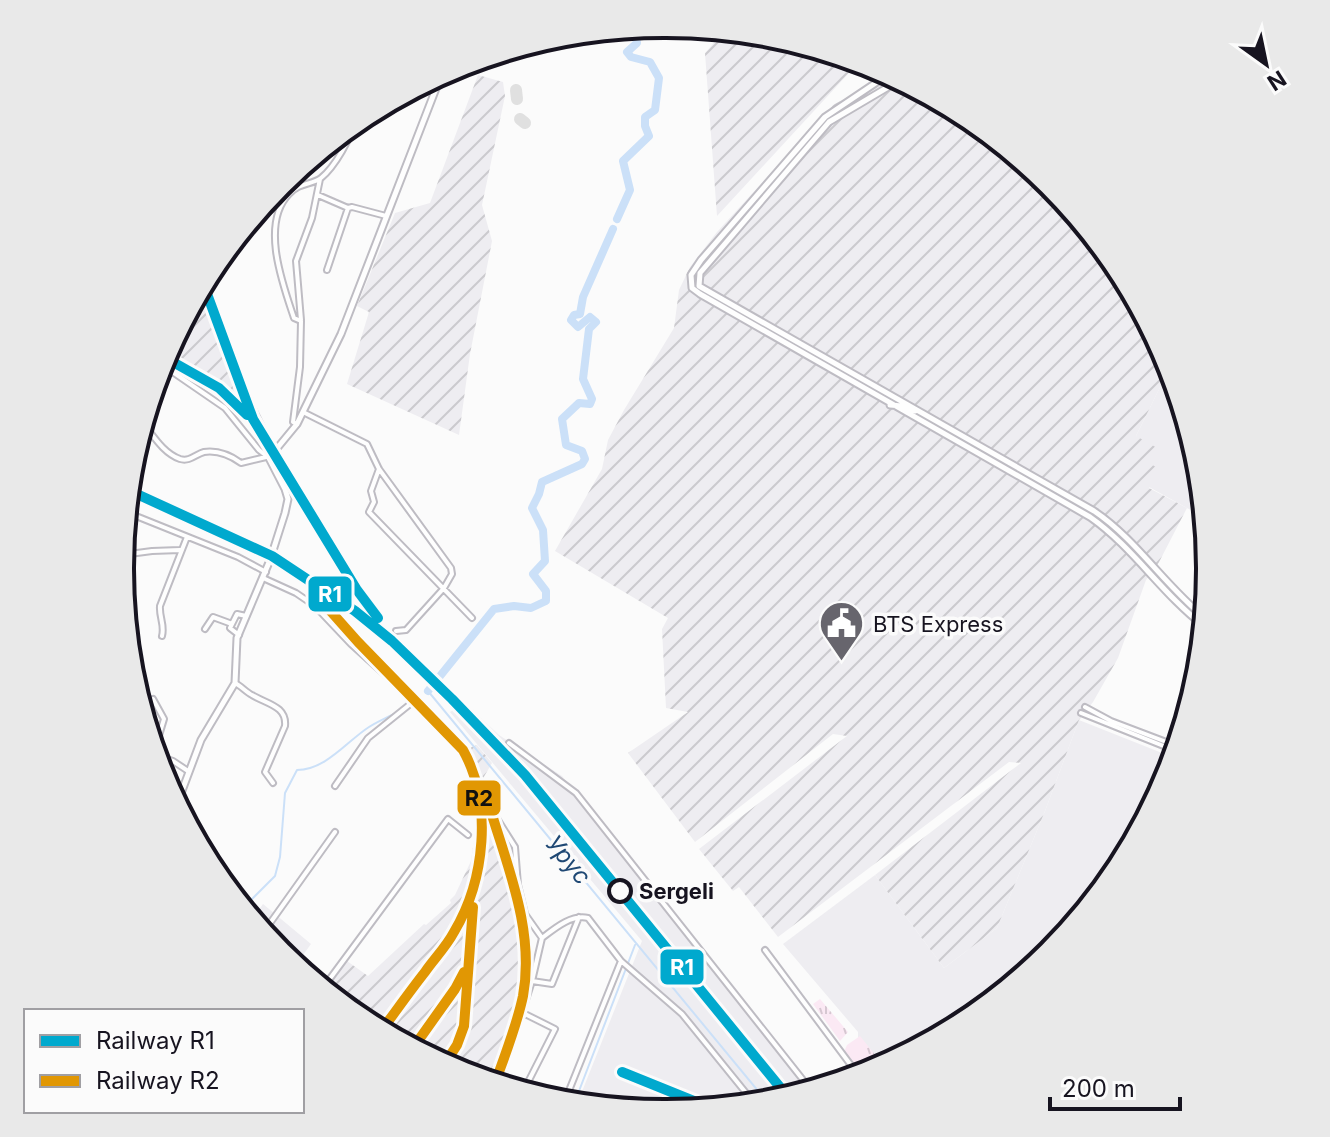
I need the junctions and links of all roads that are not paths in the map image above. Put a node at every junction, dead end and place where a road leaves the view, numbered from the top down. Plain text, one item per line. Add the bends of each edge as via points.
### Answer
1 (877, 82) edge
2 (888, 87) edge
3 (435, 91) edge
4 (345, 146) edge
5 (320, 179) junction
6 (765, 184) junction
7 (772, 189) junction
8 (293, 190) edge
9 (318, 195) junction
10 (286, 197) edge
11 (348, 208) junction
12 (386, 216) junction
13 (734, 226) junction
14 (327, 270) dead end
15 (695, 285) junction
16 (210, 296) edge
17 (301, 321) junction
18 (172, 372) edge
19 (890, 405) junction
20 (303, 412) junction
21 (923, 413) junction
22 (297, 424) junction
23 (152, 434) edge
24 (275, 453) junction
25 (268, 458) junction
26 (379, 469) junction
27 (137, 517) edge
28 (187, 537) junction
29 (180, 550) junction
30 (135, 554) edge
31 (264, 575) junction
32 (444, 588) junction
33 (1194, 608) edge
34 (246, 616) junction
35 (1193, 616) edge
36 (472, 618) dead end
37 (232, 624) junction
38 (205, 629) dead end
39 (396, 631) dead end
40 (239, 635) junction
41 (162, 636) dead end
42 (235, 683) junction
43 (153, 699) dead end
44 (1085, 707) dead end
45 (1081, 713) dead end
46 (161, 731) edge
47 (509, 743) dead end
48 (1165, 744) edge
49 (1165, 744) edge
50 (171, 760) edge
51 (188, 771) junction
52 (273, 783) dead end
53 (335, 786) dead end
54 (486, 787) dead end
55 (182, 788) edge
56 (335, 832) dead end
57 (468, 835) dead end
58 (579, 917) junction
59 (270, 923) edge
60 (542, 938) junction
61 (765, 950) dead end
62 (621, 961) junction
63 (330, 979) edge
64 (532, 981) junction
65 (523, 1013) junction
66 (851, 1065) edge
67 (503, 1074) edge
68 (529, 1081) edge
69 (804, 1081) edge
70 (569, 1090) edge
71 (746, 1092) edge

1 - 6 street via 825,117
2 - 7 street via 829,122
3 - 12 street
4 - 5 street
5 - 8 street
5 - 9 street
6 - 7 street
6 - 13 street
7 - 13 street
9 - 11 street
9 - 17 street via 296,261
10 - 17 street via 277,221 276,256 294,318
11 - 12 street
11 - 14 street
12 - 20 street via 341,334
13 - 15 street
15 - 19 street via 698,293
15 - 21 street
16 - 24 street via 243,389
17 - 22 street via 293,422
18 - 25 street via 225,408
19 - 21 street
19 - 35 street via 1096,522
20 - 22 street
20 - 26 street via 361,440
21 - 33 street via 1106,520
22 - 24 street
23 - 25 street via 180,459 203,452 241,463
24 - 25 street
25 - 31 street via 288,499
26 - 32 street via 451,568
26 - 32 street via 369,512
27 - 28 street
28 - 29 street
28 - 31 street via 238,557
29 - 30 street
29 - 41 street via 160,606
31 - 34 street
31 - 53 street via 315,606 414,701 368,738
32 - 36 street
32 - 39 street via 406,630
34 - 37 street via 237,614
34 - 40 street
37 - 38 street via 212,617
37 - 40 street
40 - 42 street
42 - 51 street
42 - 52 street via 280,709 286,719 265,772
43 - 46 street via 164,719
44 - 48 street
45 - 49 street
47 - 69 street via 576,793
50 - 51 street
51 - 55 street
54 - 60 street via 496,817 515,847 525,914
56 - 59 street
57 - 63 street via 448,819
58 - 60 street
58 - 62 street via 591,921
58 - 64 street via 553,983
60 - 64 street
61 - 66 street
62 - 70 street
62 - 71 street via 682,1014
64 - 65 street
65 - 67 street
65 - 68 street via 555,1029

